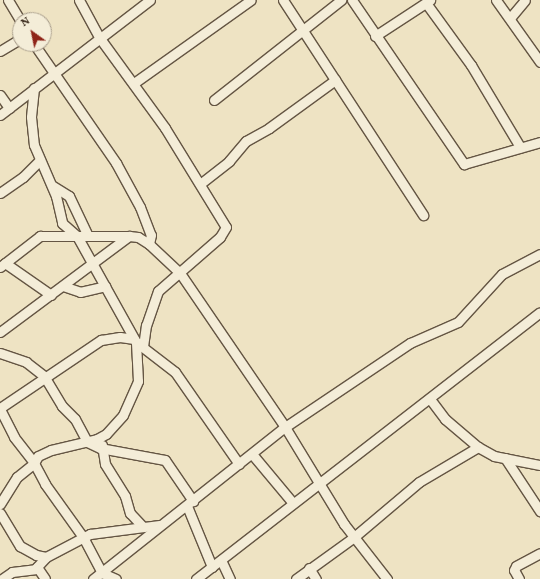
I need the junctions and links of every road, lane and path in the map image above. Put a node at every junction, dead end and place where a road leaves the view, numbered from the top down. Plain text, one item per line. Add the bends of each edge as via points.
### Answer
1 (8, 0) edge
2 (79, 0) edge
3 (150, 0) edge
4 (251, 0) edge
5 (283, 0) edge
6 (341, 0) edge
7 (352, 0) edge
8 (496, 0) edge
9 (525, 0) edge
10 (428, 1) edge
11 (15, 12) edge
12 (510, 18) junction
13 (302, 30) junction
14 (375, 36) junction
15 (99, 37) junction
16 (12, 44) edge
17 (0, 51) edge
18 (40, 52) edge
19 (540, 62) edge
20 (54, 73) junction
21 (335, 80) junction
22 (134, 83) junction
23 (34, 88) junction
24 (0, 95) edge
25 (214, 100) dead end
26 (9, 108) junction
27 (0, 115) edge
28 (540, 142) edge
29 (520, 147) junction
30 (40, 160) junction
31 (200, 184) junction
32 (53, 186) junction
33 (0, 194) edge
34 (423, 215) dead end
35 (78, 236) junction
36 (88, 236) junction
37 (129, 236) junction
38 (149, 244) junction
39 (540, 254) edge
40 (3, 265) edge
41 (93, 265) junction
42 (180, 273) junction
43 (63, 286) junction
44 (105, 286) junction
45 (51, 295) junction
46 (540, 312) edge
47 (0, 332) edge
48 (138, 343) junction
49 (0, 353) edge
50 (44, 376) junction
51 (430, 399) junction
52 (0, 409) edge
53 (285, 426) junction
54 (106, 434) junction
55 (87, 442) junction
56 (478, 447) junction
57 (100, 448) junction
58 (252, 454) junction
59 (505, 458) junction
60 (34, 463) junction
61 (239, 464) junction
62 (540, 465) edge
63 (318, 482) junction
64 (293, 502) junction
65 (0, 504) edge
66 (190, 504) junction
67 (540, 511) edge
68 (0, 513) edge
69 (160, 525) junction
70 (143, 527) junction
71 (83, 537) junction
72 (354, 537) junction
73 (540, 553) edge
74 (46, 557) junction
75 (221, 560) junction
76 (37, 567) junction
77 (212, 567) junction
78 (309, 568) junction
79 (102, 573) junction
80 (2, 579) edge
81 (45, 579) edge
82 (93, 579) edge
83 (116, 579) edge
84 (196, 579) edge
85 (230, 579) edge
86 (296, 579) edge
87 (316, 579) edge
88 (387, 579) edge
89 (519, 579) edge

1 - 11 street
2 - 15 street
3 - 15 street
4 - 22 street
5 - 13 street
6 - 13 street
7 - 14 street
8 - 12 street
9 - 12 street
10 - 14 street
10 - 29 street
12 - 19 street
13 - 21 street
13 - 25 street
14 - 29 street via 464,164
15 - 20 street
15 - 22 street
16 - 17 street
18 - 20 street
20 - 23 street
20 - 38 street via 116,164 140,207 151,235
21 - 31 street via 269,128 246,141 229,161
21 - 34 street
22 - 31 street
23 - 26 street
23 - 30 street via 32,131
24 - 26 street
26 - 27 street
28 - 29 street
30 - 32 street
30 - 33 street
31 - 42 street via 226,227 220,237
32 - 35 street via 62,223
32 - 36 street via 69,196
35 - 36 street
35 - 40 street via 37,237
35 - 41 street
36 - 37 street
37 - 38 street via 138,237
37 - 41 street
38 - 42 street
39 - 53 street via 502,274 458,322 410,343
40 - 45 street
41 - 43 street
41 - 44 street
42 - 48 street via 158,291
42 - 53 street
43 - 44 street via 80,292
43 - 45 street
44 - 48 street
45 - 47 street
46 - 51 street
48 - 50 street via 120,337 100,340
48 - 54 street via 137,385 126,411
48 - 61 street via 175,372
49 - 50 street via 26,362
50 - 52 street
50 - 55 street via 62,406 75,419
51 - 56 street via 445,419
51 - 63 street
52 - 60 street via 14,437
53 - 58 street
53 - 63 street
54 - 55 street
54 - 57 street
55 - 57 street
55 - 60 street via 47,451 38,456
56 - 59 street via 494,456
56 - 72 street via 419,482
57 - 66 street via 165,460
57 - 70 street via 105,464 125,496 130,513
58 - 61 street
58 - 64 street
59 - 62 street
59 - 67 street
60 - 65 street via 17,477
60 - 71 street via 51,493
61 - 66 street
63 - 64 street
63 - 72 street
64 - 75 street
66 - 69 street
66 - 77 street
68 - 74 street via 20,546 36,555
69 - 70 street
69 - 79 street
70 - 71 street via 98,532
71 - 74 street
71 - 79 street
72 - 78 street
72 - 88 street
73 - 89 street via 516,566 514,570
74 - 76 street
75 - 77 street
75 - 85 street
76 - 80 street via 12,572
76 - 81 street
77 - 84 street
78 - 86 street
78 - 87 street
79 - 82 street
79 - 83 street

